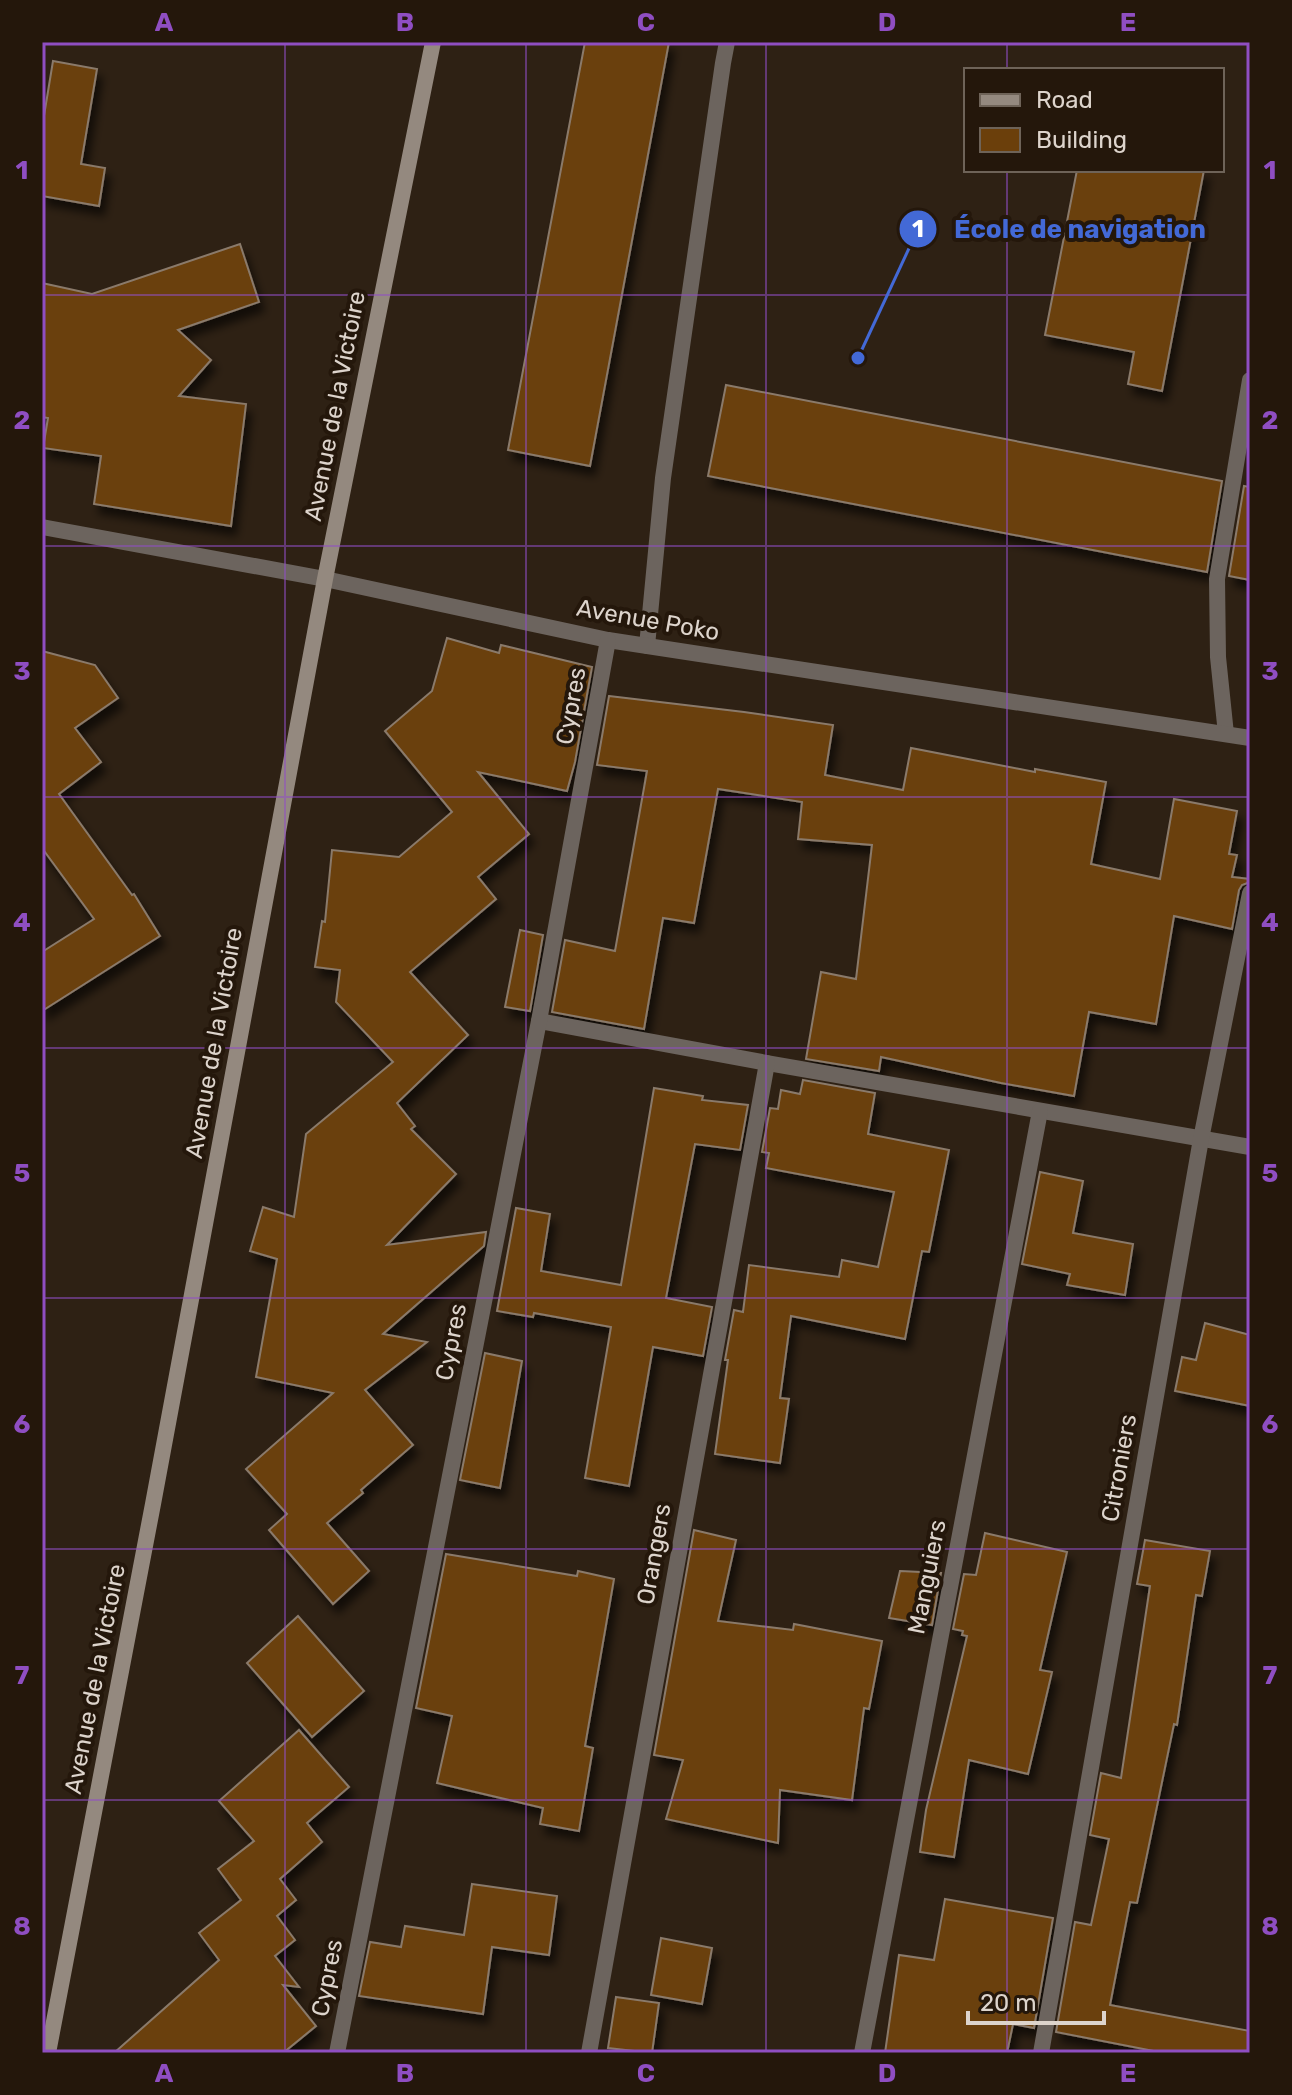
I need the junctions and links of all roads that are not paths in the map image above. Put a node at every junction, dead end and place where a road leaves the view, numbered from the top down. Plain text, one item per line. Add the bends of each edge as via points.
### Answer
1 (433, 42) edge
2 (727, 42) edge
3 (1250, 380) edge
4 (42, 527) edge
5 (325, 579) junction
6 (608, 640) junction
7 (647, 646) junction
8 (1226, 734) junction
9 (1250, 738) edge
10 (1250, 893) edge
11 (539, 1021) junction
12 (767, 1063) junction
13 (1040, 1111) junction
14 (1201, 1139) junction
15 (1250, 1147) edge
16 (48, 2053) edge
17 (337, 2053) edge
18 (589, 2053) edge
19 (862, 2053) edge
20 (1041, 2053) edge

1 - 5 main road, Avenue de la Victoire
2 - 7 street via 663,478
3 - 8 street via 1217,579
4 - 5 street, Avenue Poko
5 - 6 street, Avenue Poko
5 - 16 main road, Avenue de la Victoire
6 - 7 street, Avenue Poko
6 - 11 street, Cypres
7 - 8 street, Avenue Poko
8 - 9 street, Avenue Poko
10 - 14 street, Citroniers
11 - 12 street
11 - 17 street, Cypres
12 - 13 street
12 - 18 street, Orangers
13 - 14 street
13 - 19 street, Manguiers
14 - 15 street
14 - 20 street, Citroniers

